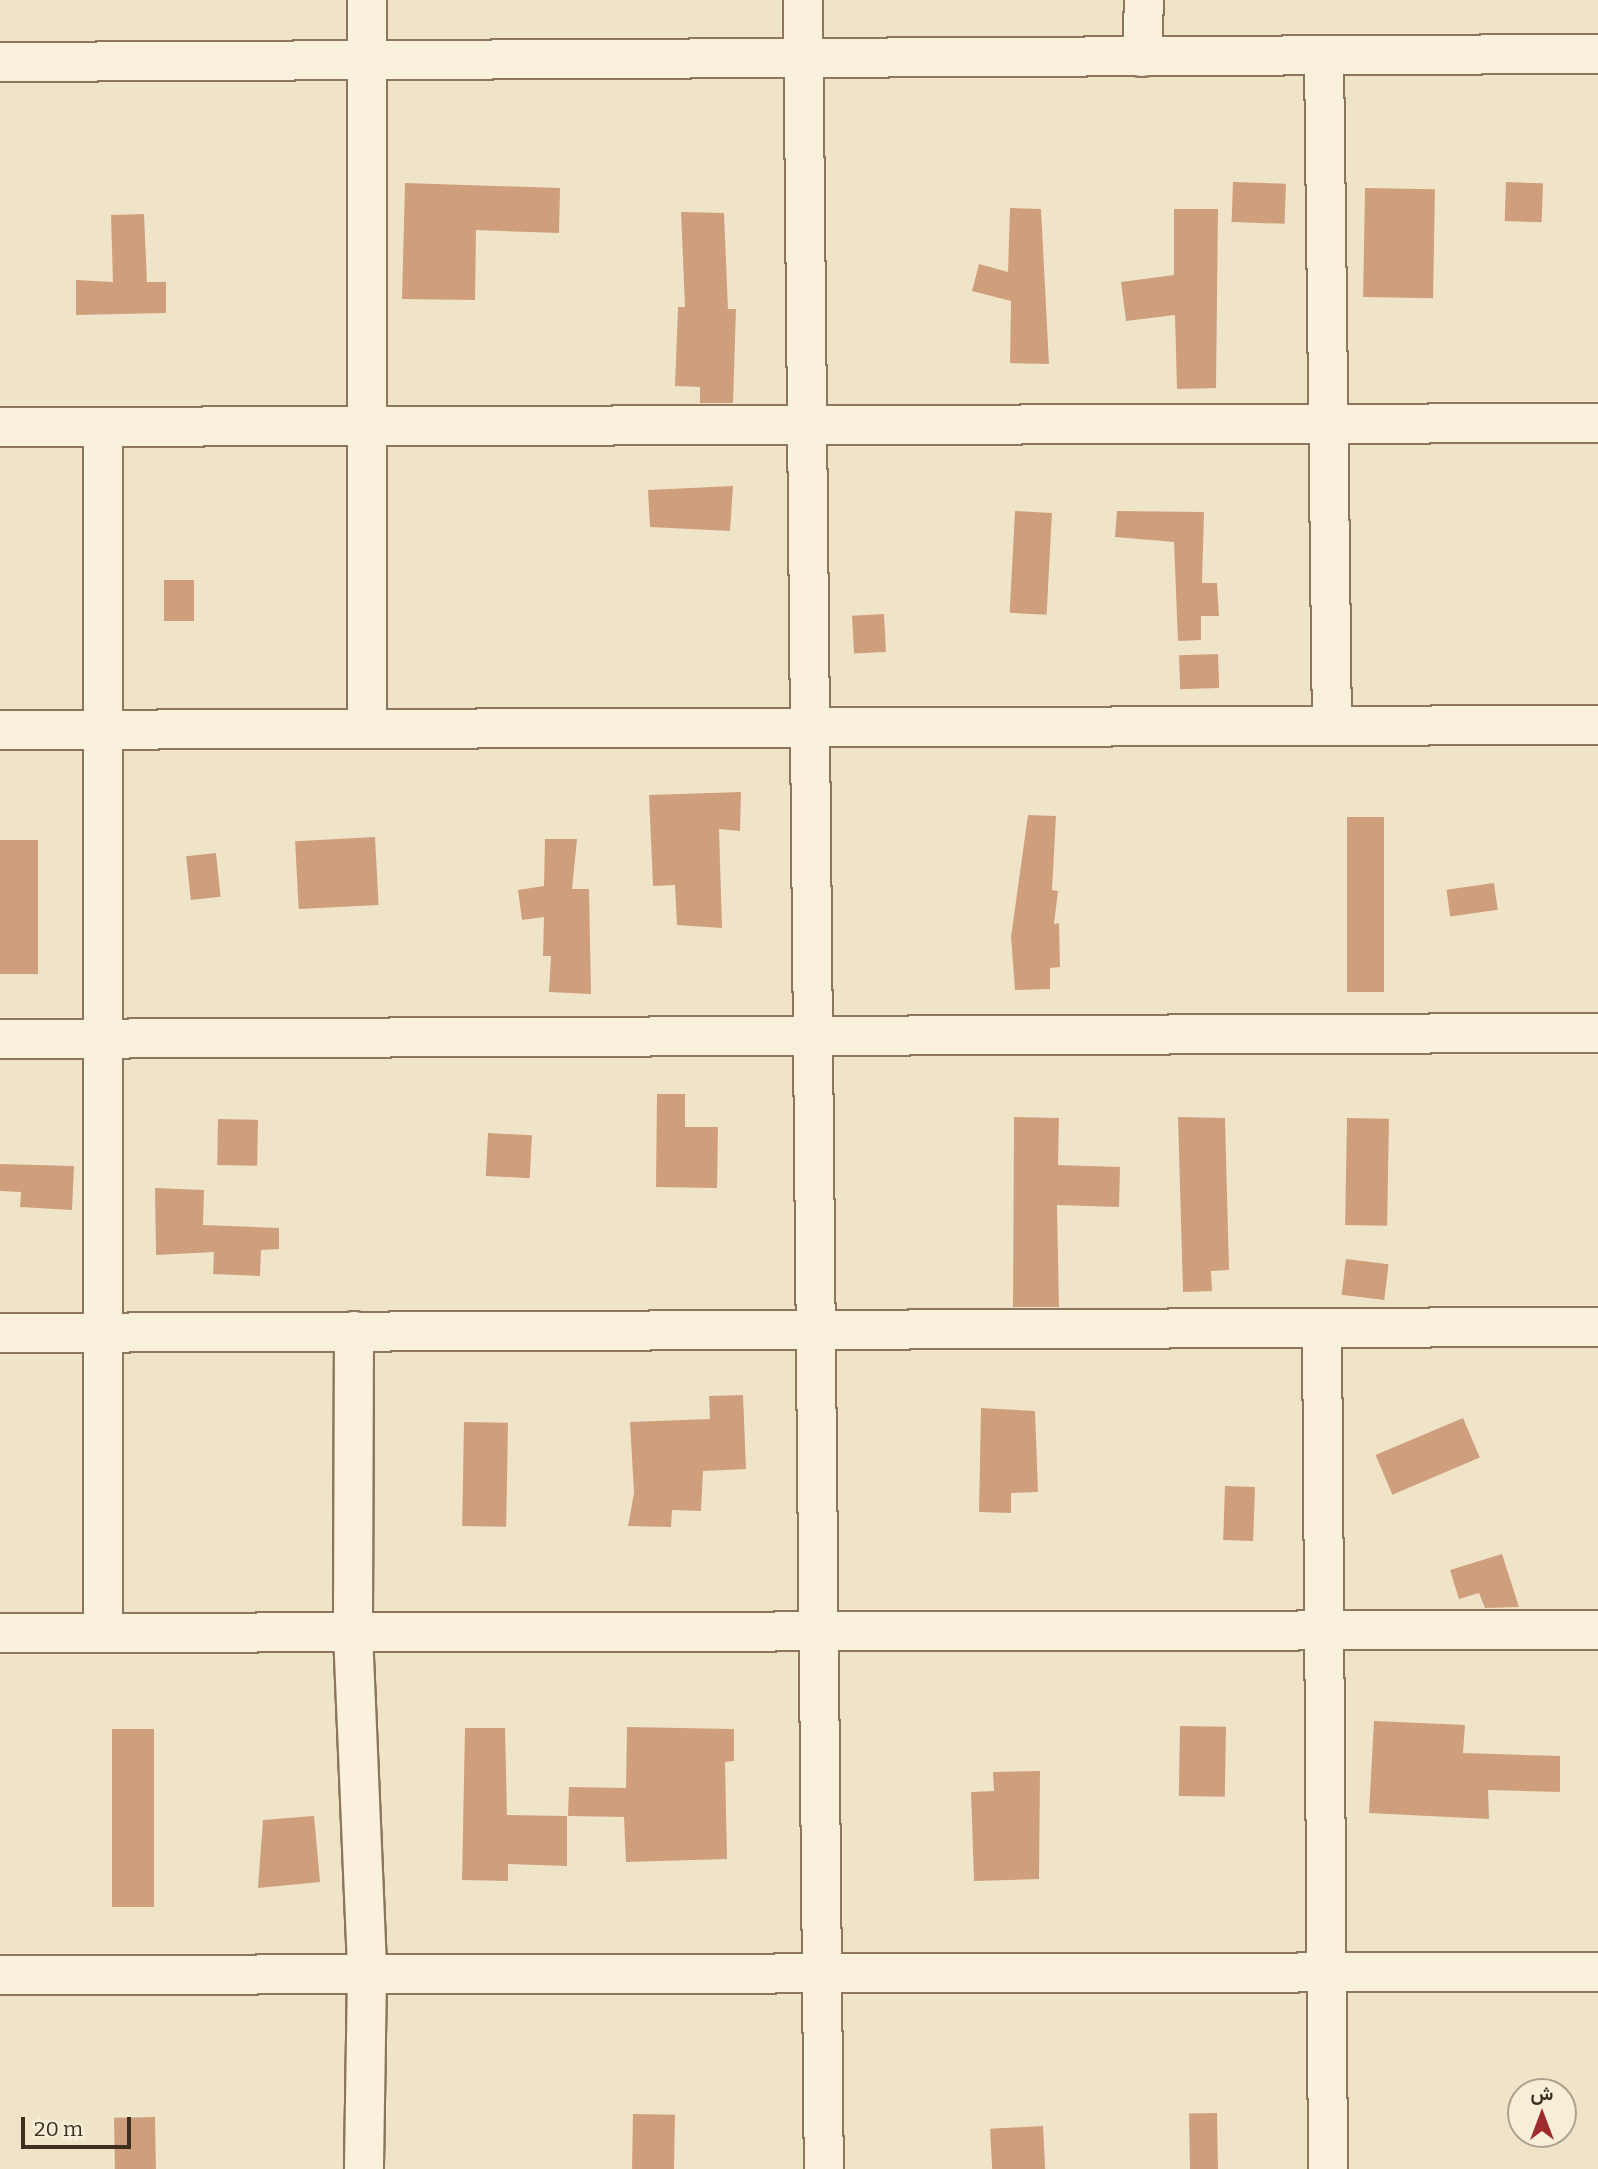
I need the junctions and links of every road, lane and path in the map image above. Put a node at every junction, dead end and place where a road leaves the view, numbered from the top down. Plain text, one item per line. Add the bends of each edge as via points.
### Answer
1 (367, 0) edge
2 (803, 0) edge
3 (1144, 0) edge
4 (1598, 54) edge
5 (1324, 56) junction
6 (1142, 57) junction
7 (367, 60) junction
8 (803, 60) junction
9 (0, 62) edge
10 (1598, 423) edge
11 (1329, 424) junction
12 (809, 425) junction
13 (367, 426) junction
14 (0, 427) edge
15 (103, 427) junction
16 (1598, 725) edge
17 (1332, 726) junction
18 (812, 727) junction
19 (103, 729) junction
20 (367, 729) junction
21 (0, 730) edge
22 (1598, 1033) edge
23 (814, 1036) junction
24 (103, 1038) junction
25 (0, 1039) edge
26 (1598, 1327) edge
27 (1322, 1328) junction
28 (817, 1330) junction
29 (354, 1331) junction
30 (0, 1333) edge
31 (103, 1333) junction
32 (1598, 1630) edge
33 (1323, 1631) junction
34 (819, 1632) junction
35 (0, 1633) edge
36 (103, 1633) junction
37 (353, 1633) junction
38 (1328, 1972) junction
39 (1598, 1972) edge
40 (824, 1973) junction
41 (367, 1974) junction
42 (0, 1975) edge
43 (364, 2169) edge
44 (824, 2169) edge
45 (1328, 2169) edge

1 - 7 street
2 - 8 street
3 - 6 street
4 - 5 street
5 - 6 street
5 - 11 street
6 - 8 street
7 - 8 street
7 - 9 street
7 - 13 street
8 - 12 street
10 - 11 street
11 - 12 street
11 - 17 street
12 - 13 street
12 - 18 street
13 - 15 street
13 - 20 street
14 - 15 street
15 - 19 street
16 - 17 street
17 - 18 street
18 - 20 street
18 - 23 street
19 - 20 street
19 - 21 street
19 - 24 street
22 - 23 street
23 - 24 street
23 - 28 street
24 - 25 street
24 - 31 street
26 - 27 street
27 - 28 street
27 - 33 street
28 - 29 street
28 - 34 street
29 - 31 street
29 - 37 street
30 - 31 street
31 - 36 street
32 - 33 street
33 - 34 street
33 - 38 street
34 - 37 street
34 - 40 street
35 - 36 street
36 - 37 street
37 - 41 street
38 - 39 street
38 - 40 street
38 - 45 street
40 - 41 street
40 - 44 street
41 - 42 street
41 - 43 street

